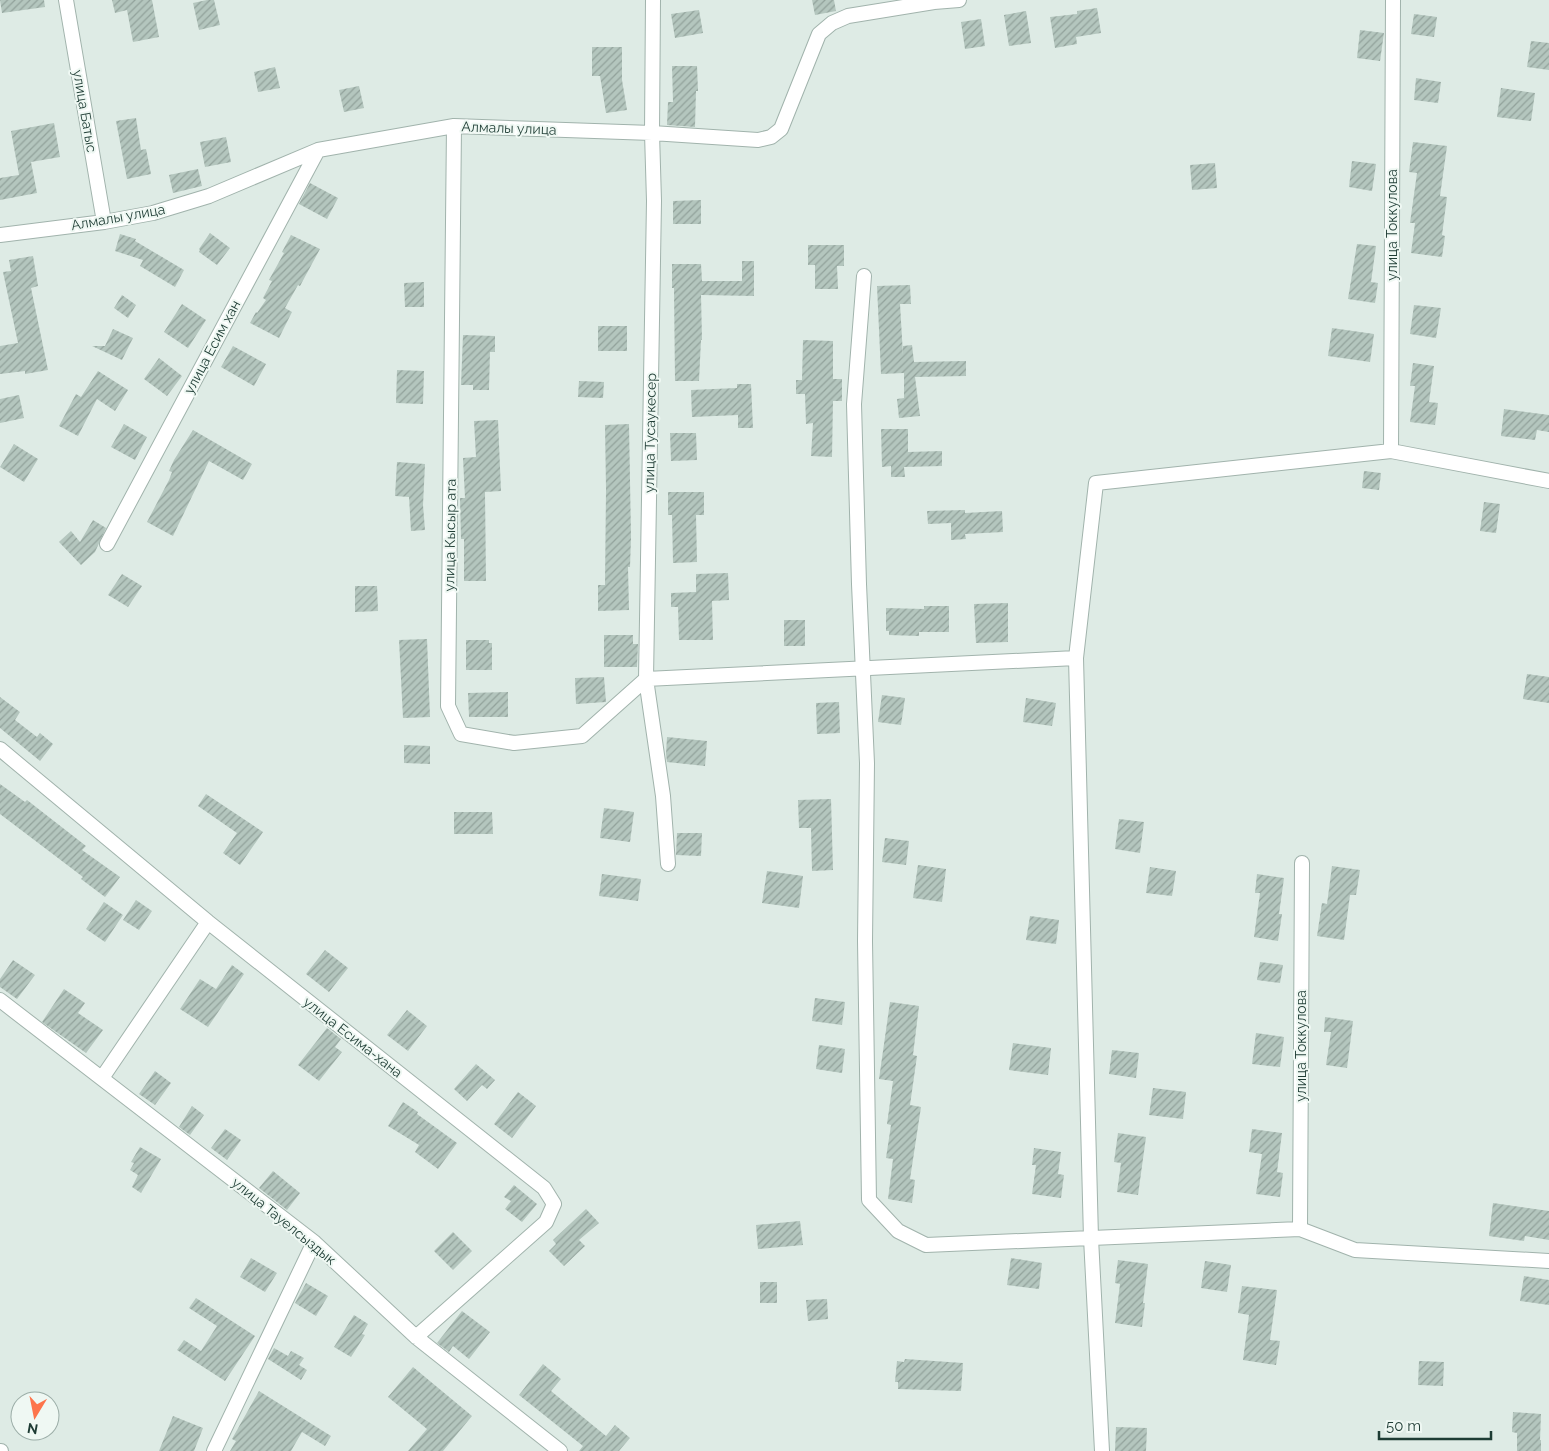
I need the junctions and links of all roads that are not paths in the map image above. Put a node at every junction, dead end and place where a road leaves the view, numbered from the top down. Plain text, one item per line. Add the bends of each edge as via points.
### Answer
1 (66, 0) edge
2 (654, 0) edge
3 (958, 0) edge
4 (1393, 0) edge
5 (454, 126) junction
6 (652, 133) junction
7 (318, 150) junction
8 (104, 222) junction
9 (0, 235) edge
10 (864, 276) dead end
11 (1391, 451) junction
12 (1549, 481) edge
13 (107, 544) dead end
14 (1076, 658) junction
15 (863, 668) junction
16 (646, 680) junction
17 (0, 749) edge
18 (1302, 863) dead end
19 (668, 864) dead end
20 (208, 922) junction
21 (0, 1000) edge
22 (102, 1078) junction
23 (1300, 1229) junction
24 (1091, 1238) junction
25 (314, 1242) junction
26 (1549, 1261) edge
27 (416, 1337) junction
28 (214, 1451) edge
29 (560, 1451) edge
30 (1102, 1451) edge

1 - 8 street, улица Батыс
2 - 6 street, улица Тусаукесер
3 - 6 street, Алмалы улица via 848,16 832,22 819,34 781,129 771,137 758,140
4 - 11 street, улица Токкулова
5 - 6 street, Алмалы улица
5 - 7 street, Алмалы улица
5 - 16 street, улица Кысыр ата via 448,706 461,734 514,743 582,736
6 - 16 street, улица Тусаукесер via 654,201
7 - 8 street, Алмалы улица via 209,196 153,213
7 - 13 street, улица Есим хан
8 - 9 street, Алмалы улица
10 - 15 street via 854,404
11 - 12 street
11 - 14 street via 1096,483
14 - 15 street
14 - 24 street
15 - 16 street
15 - 24 street via 867,763 865,941 869,1200 898,1231 926,1245
16 - 19 street, улица Тусаукесер via 663,796
17 - 20 street, улица Есима-хана
18 - 23 street, улица Токкулова
20 - 22 street
20 - 27 street, улица Есима-хана via 544,1188 554,1204 546,1222
21 - 22 street, улица Тауелсыздык
22 - 25 street, улица Тауелсыздык
23 - 24 street
23 - 26 street via 1355,1250
24 - 30 street
25 - 27 street, улица Тауелсыздык
25 - 28 street
27 - 29 street, улица Тауелсыздык

